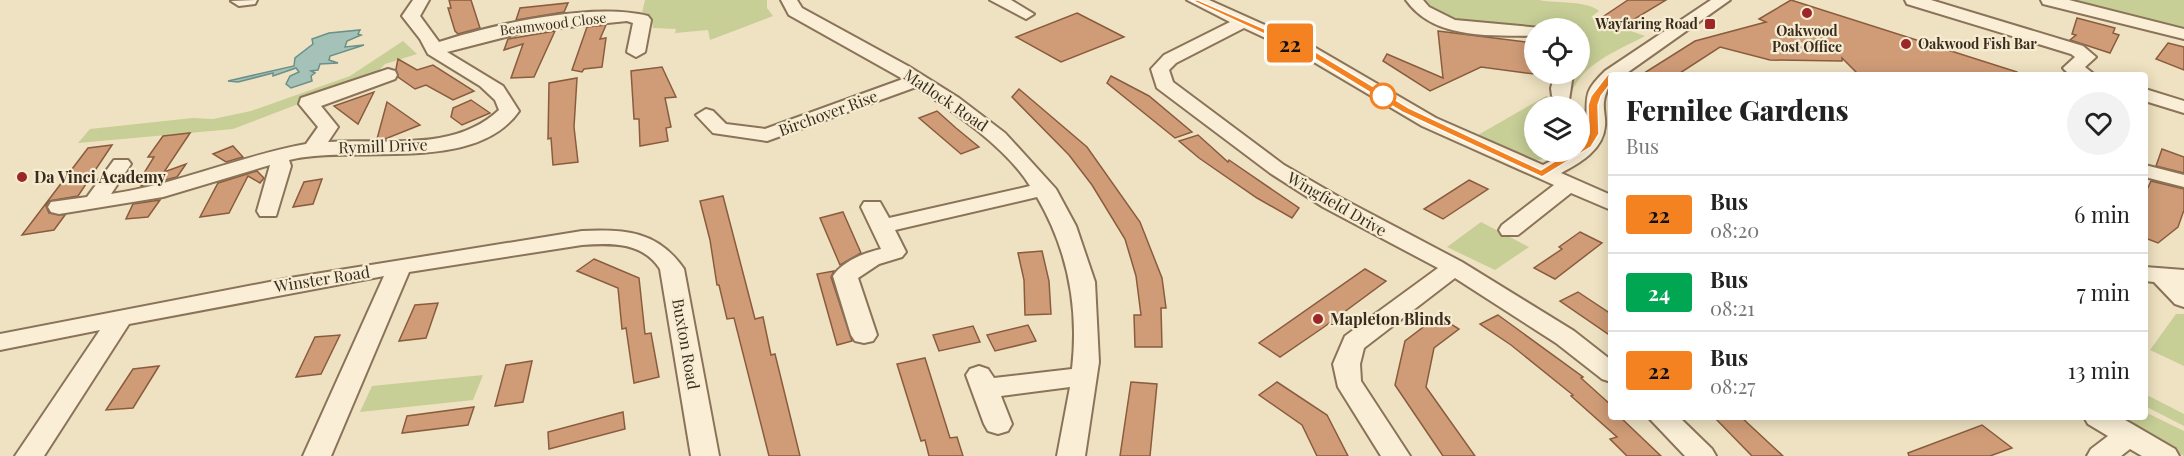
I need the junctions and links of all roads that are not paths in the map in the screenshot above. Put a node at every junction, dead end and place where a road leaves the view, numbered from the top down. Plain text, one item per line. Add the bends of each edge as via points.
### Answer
1 (249, 0) edge
2 (421, 0) edge
3 (789, 0) edge
4 (998, 0) edge
5 (1036, 0) edge
6 (1195, 0) edge
7 (1414, 0) edge
8 (1722, 0) edge
9 (1913, 0) edge
10 (2049, 0) edge
11 (239, 1) edge
12 (1243, 22) junction
13 (1524, 30) edge
14 (2184, 34) edge
15 (434, 50) junction
16 (636, 52) dead end
17 (2079, 71) edge
18 (1615, 72) edge
19 (388, 75) dead end
20 (1608, 79) edge
21 (918, 80) junction
22 (2148, 96) edge
23 (2184, 107) edge
24 (706, 115) dead end
25 (312, 149) junction
26 (278, 156) junction
27 (121, 164) dead end
28 (2148, 172) edge
29 (1542, 174) junction
30 (2184, 181) edge
31 (1568, 185) junction
32 (1045, 189) junction
33 (1607, 197) edge
34 (94, 202) junction
35 (59, 207) dead end
36 (268, 211) dead end
37 (1510, 230) dead end
38 (645, 244) joint
39 (400, 266) junction
40 (1454, 267) junction
41 (2164, 276) edge
42 (2184, 299) edge
43 (121, 317) junction
44 (864, 335) dead end
45 (0, 342) edge
46 (1608, 371) edge
47 (1085, 379) junction
48 (1665, 420) edge
49 (2103, 420) edge
50 (998, 424) dead end
51 (2130, 435) junction
52 (28, 456) edge
53 (317, 456) edge
54 (705, 456) edge
55 (1071, 456) edge
56 (1396, 456) edge
57 (1702, 456) edge
58 (2101, 456) edge
59 (2165, 456) edge

1 - 11 street
2 - 15 street, Rymill Drive via 411,16
3 - 21 street, Matlock Road via 795,11
4 - 5 street via 1020,11
6 - 12 street
7 - 13 street via 1425,14 1448,22
8 - 18 street
9 - 17 street via 2086,54
10 - 14 street
12 - 29 street via 1308,51 1406,110
12 - 40 street, Wingfield Drive via 1170,59 1160,69 1164,84 1277,169
15 - 16 street, Beamwood Close via 516,26 627,16 642,20
15 - 25 street, Rymill Drive via 506,99 509,111 499,122 465,138 429,146
19 - 25 street via 308,103 328,127
20 - 29 street via 1593,105 1594,134 1588,145
21 - 24 street, Birchover Rise via 767,135 720,129
21 - 32 street, Matlock Road via 996,134
22 - 23 street
25 - 26 street, Rymill Drive
26 - 34 street, Rymill Drive via 162,191
26 - 36 street via 281,166
27 - 34 street
28 - 30 street
29 - 31 street
31 - 33 street
31 - 37 street
32 - 44 street via 878,217 894,252 871,259 845,276
32 - 47 street, Matlock Road via 1061,217 1081,270 1087,318
34 - 35 street, Rymill Drive
38 - 39 street, Winster Road via 621,238 582,238
38 - 54 street, Buxton Road via 667,259 672,269
39 - 43 street, Winster Road via 241,292
39 - 53 street
40 - 46 street, Wingfield Drive via 1565,337
40 - 56 street via 1354,342 1347,358 1346,379
41 - 42 street
43 - 45 street, Winster Road
43 - 52 street
47 - 50 street via 981,382
47 - 55 street, Matlock Road
48 - 57 street
49 - 51 street
51 - 58 street
51 - 59 street

